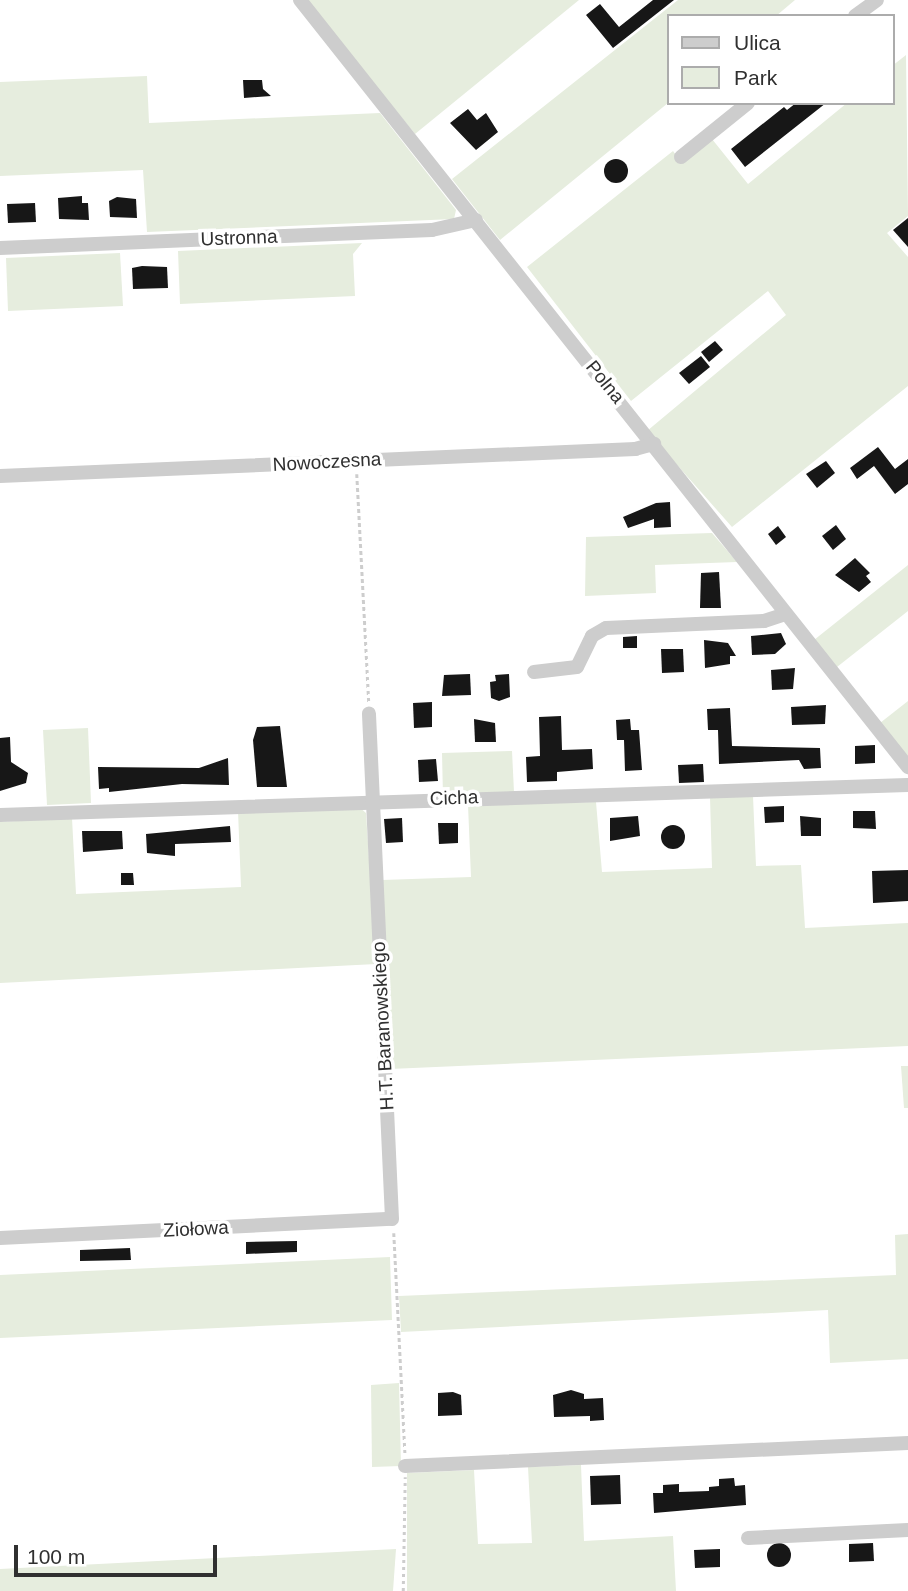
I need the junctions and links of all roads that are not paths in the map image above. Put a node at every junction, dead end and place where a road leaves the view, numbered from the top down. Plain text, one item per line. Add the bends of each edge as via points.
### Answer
1 (300, 0) edge
2 (877, 0) edge
3 (858, 14) edge
4 (746, 105) edge
5 (681, 157) dead end
6 (476, 220) junction
7 (0, 248) edge
8 (654, 444) junction
9 (0, 476) edge
10 (786, 614) junction
11 (534, 672) dead end
12 (369, 714) road end
13 (908, 766) edge
14 (908, 785) edge
15 (372, 801) junction
16 (0, 815) edge
17 (392, 1219) joint
18 (0, 1238) edge
19 (908, 1443) edge
20 (405, 1466) road end
21 (908, 1530) edge
22 (748, 1538) dead end

1 - 6 street, Polna
2 - 3 street
4 - 5 street
6 - 7 street, Ustronna via 442,229
6 - 8 street, Polna
8 - 9 street, Nowoczesna via 635,449
8 - 10 street, Polna
10 - 11 street via 764,621 606,628 592,636 577,667
10 - 13 street, Polna
12 - 15 street, H.T. Baranowskiego
14 - 15 street, Cicha
15 - 16 street, Cicha
15 - 17 street, H.T. Baranowskiego
17 - 18 street, Ziołowa
19 - 20 street
21 - 22 street

